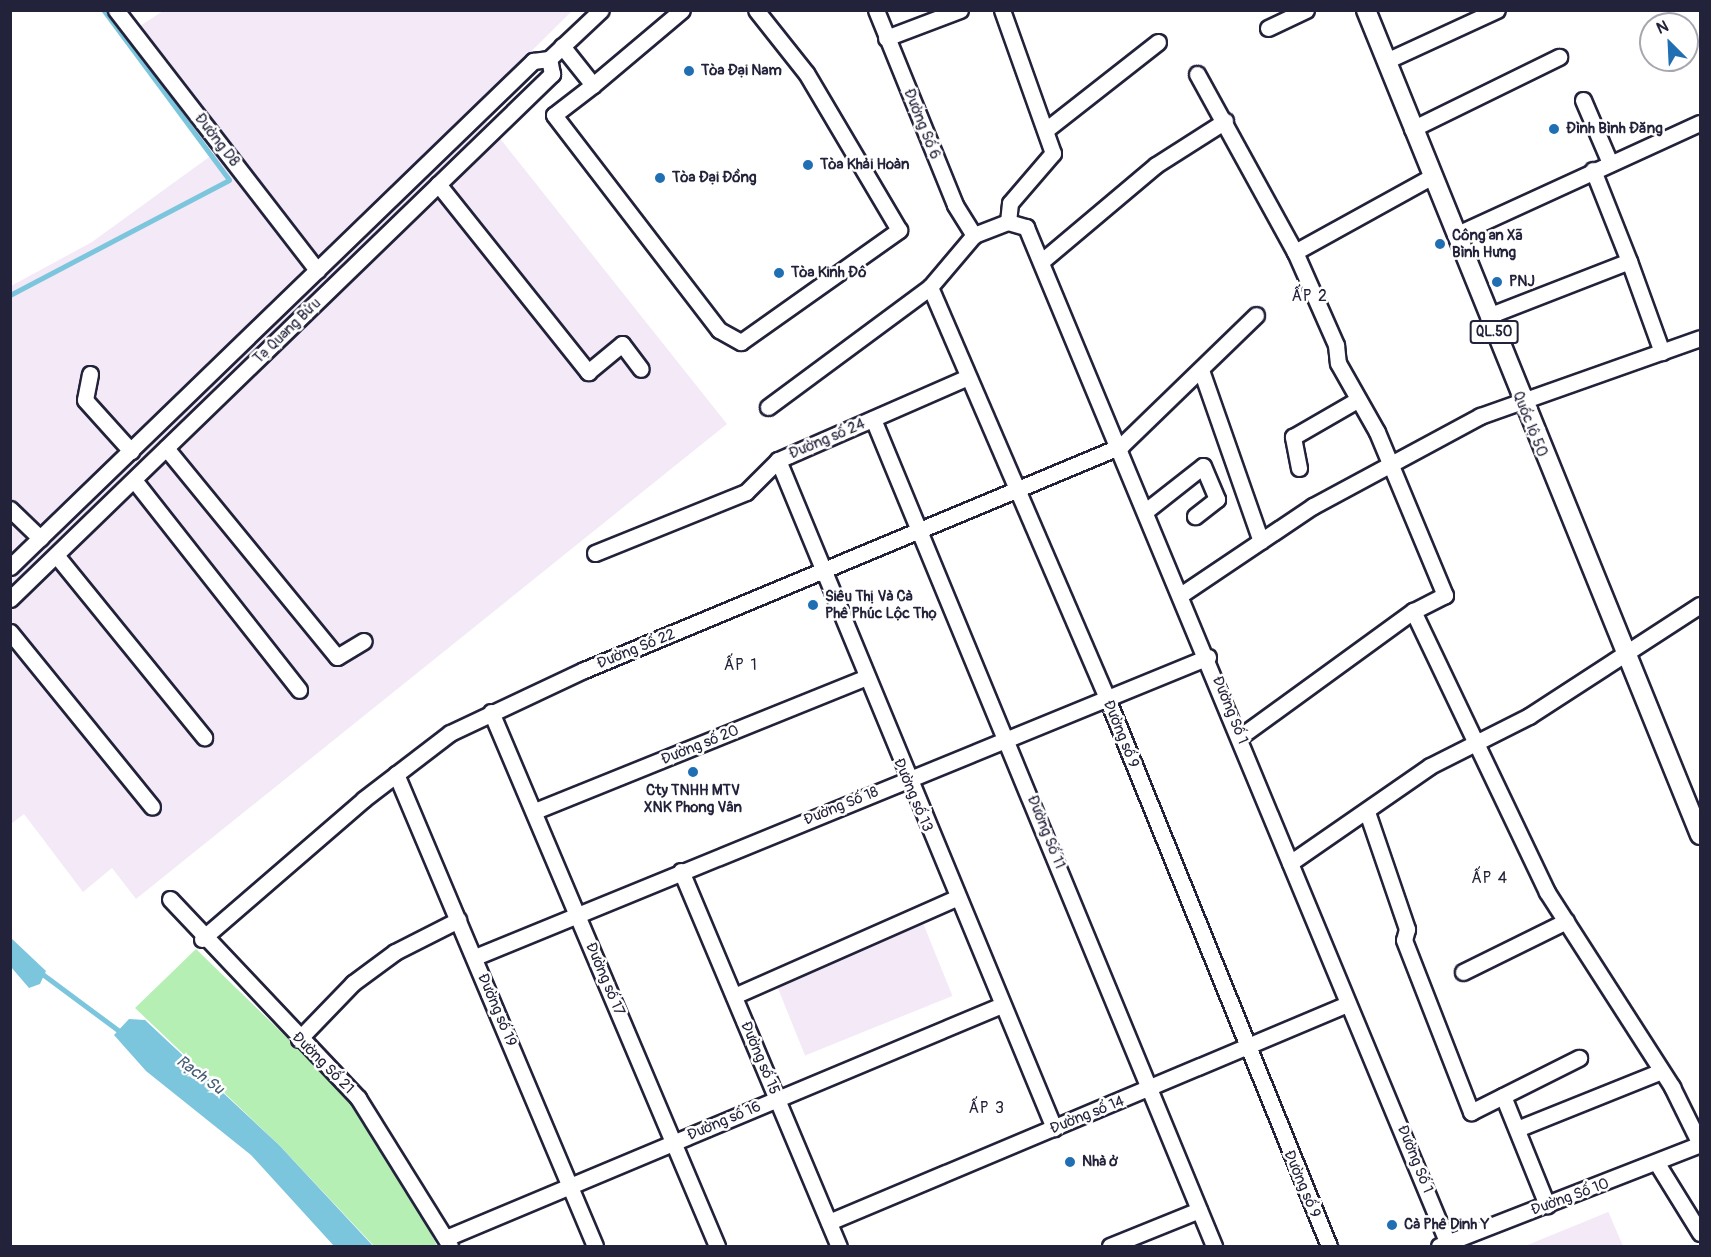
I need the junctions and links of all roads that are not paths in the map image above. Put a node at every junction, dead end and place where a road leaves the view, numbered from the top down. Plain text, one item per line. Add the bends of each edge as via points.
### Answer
1 (116, 10) edge
2 (682, 10) edge
3 (756, 10) edge
4 (876, 10) edge
5 (960, 10) edge
6 (1002, 10) edge
7 (1306, 10) edge
8 (1366, 10) edge
9 (1497, 10) edge
10 (599, 11) edge
11 (1268, 28) dead end
12 (886, 38) junction
13 (1158, 42) dead end
14 (562, 46) junction
15 (1559, 57) dead end
16 (549, 59) junction
17 (1386, 62) junction
18 (1197, 74) dead end
19 (593, 85) junction
20 (1583, 100) dead end
21 (1226, 121) junction
22 (1701, 123) edge
23 (1047, 129) junction
24 (1412, 129) junction
25 (1610, 163) junction
26 (1593, 170) junction
27 (1431, 177) junction
28 (438, 184) junction
29 (1008, 222) junction
30 (974, 235) junction
31 (1455, 235) junction
32 (1295, 252) junction
33 (1042, 261) junction
34 (1629, 261) junction
35 (318, 270) junction
36 (930, 288) junction
37 (1256, 315) dead end
38 (1488, 316) junction
39 (265, 321) junction
40 (281, 337) junction
41 (1701, 338) edge
42 (1662, 352) junction
43 (641, 369) dead end
44 (1201, 370) junction
45 (90, 374) dead end
46 (968, 377) junction
47 (1520, 399) junction
48 (1358, 400) junction
49 (768, 407) dead end
50 (873, 419) junction
51 (1121, 446) junction
52 (166, 448) junction
53 (131, 450) junction
54 (778, 460) junction
55 (1390, 461) junction
56 (1299, 468) dead end
57 (134, 480) junction
58 (1016, 488) junction
59 (10, 509) edge
60 (1148, 510) junction
61 (1195, 516) dead end
62 (920, 528) junction
63 (40, 538) junction
64 (1261, 541) junction
65 (595, 553) dead end
66 (56, 555) junction
67 (10, 567) edge
68 (824, 572) junction
69 (1182, 594) junction
70 (10, 599) edge
71 (1701, 605) edge
72 (1413, 611) junction
73 (10, 632) edge
74 (364, 641) dead end
75 (1624, 652) junction
76 (1208, 657) junction
77 (866, 678) junction
78 (299, 690) dead end
79 (1107, 698) junction
80 (491, 712) junction
81 (1241, 736) junction
82 (204, 737) dead end
83 (1008, 738) junction
84 (1478, 743) junction
85 (396, 774) junction
86 (906, 779) junction
87 (152, 807) dead end
88 (535, 811) junction
89 (1367, 813) junction
90 (1701, 835) edge
91 (1290, 863) junction
92 (681, 871) junction
93 (956, 898) junction
94 (170, 899) dead end
95 (578, 914) junction
96 (458, 920) junction
97 (1566, 921) junction
98 (202, 939) junction
99 (475, 957) junction
100 (1463, 972) dead end
101 (734, 996) junction
102 (1002, 1005) junction
103 (1345, 1005) junction
104 (299, 1039) junction
105 (1246, 1050) junction
106 (1579, 1058) dead end
107 (1661, 1071) junction
108 (1148, 1090) junction
109 (1503, 1096) junction
110 (778, 1099) junction
111 (1054, 1128) junction
112 (1517, 1129) junction
113 (674, 1143) junction
114 (1700, 1144) edge
115 (1658, 1165) junction
116 (571, 1186) junction
117 (1547, 1205) junction
118 (1199, 1210) junction
119 (829, 1222) junction
120 (1701, 1233) edge
121 (448, 1242) edge
122 (1445, 1245) edge
123 (595, 1246) edge
124 (717, 1246) edge
125 (839, 1246) edge
126 (1110, 1246) edge
127 (1214, 1246) edge
128 (1329, 1246) edge

1 - 35 street, Đường D8
2 - 19 street
3 - 19 street via 806,73 899,230 741,342 719,330 554,114
4 - 12 street, Đường Số 6
5 - 12 street
6 - 23 street
7 - 11 street
8 - 17 main road, Quốc lộ 50 / QL.50
9 - 17 street
10 - 14 street, Tạ Quang Bửu
12 - 30 street, Đường Số 6 via 955,205
13 - 23 street
14 - 16 street, Tạ Quang Bửu
14 - 19 street
15 - 24 street
16 - 28 street, Tạ Quang Bửu via 552,74
16 - 35 street, Tạ Quang Bửu via 533,61
17 - 24 main road, Quốc lộ 50 / QL.50
18 - 21 street
20 - 25 street
21 - 32 street
21 - 33 street via 1156,165
22 - 25 street
23 - 29 street via 1053,153 1010,203
24 - 27 main road, Quốc lộ 50 / QL.50
25 - 26 street
26 - 31 street
26 - 34 street
27 - 31 main road, Quốc lộ 50 / QL.50
27 - 32 street
28 - 40 street, Tạ Quang Bửu
28 - 43 street via 588,372 622,344
29 - 30 street
29 - 33 street, Đường Số 1 via 1026,226
30 - 36 street
31 - 38 main road, Quốc lộ 50 / QL.50
32 - 48 street
33 - 51 street, Đường Số 1
34 - 38 street
34 - 42 street
35 - 39 street, Tạ Quang Bửu
36 - 46 street, Đường số 9
36 - 49 street
37 - 44 street
38 - 47 main road, Quốc lộ 50 / QL.50
39 - 40 street
39 - 53 street, Tạ Quang Bửu
40 - 52 street, Tạ Quang Bửu
41 - 42 street
42 - 47 street
44 - 51 street
44 - 64 street
45 - 53 street via 85,400
46 - 50 street, Đường số 24
46 - 58 street, Đường số 9
47 - 55 street
47 - 75 main road, Quốc lộ 50 / QL.50
48 - 55 street
48 - 56 street via 1293,437
50 - 54 street, Đường số 24
50 - 62 street, Đường Số 11
51 - 58 street, Đường Số 22
51 - 60 street, Đường Số 1
52 - 57 street, Tạ Quang Bửu
52 - 74 street via 337,657
53 - 63 street, Tạ Quang Bửu
54 - 65 street, Đường số 24 via 746,492
54 - 68 street, Đường số 13
55 - 64 street
55 - 72 street via 1445,595
57 - 66 street, Tạ Quang Bửu
57 - 78 street
58 - 62 street, Đường Số 22
58 - 79 street, Đường số 9
59 - 63 street
60 - 61 street via 1203,466 1217,499
60 - 69 street, Đường Số 1
62 - 68 street, Đường Số 22
62 - 83 street, Đường Số 11
63 - 67 street, Tạ Quang Bửu
64 - 69 street
66 - 70 street, Tạ Quang Bửu
66 - 82 street
68 - 77 street, Đường số 13
68 - 80 street, Đường Số 22
69 - 76 street, Đường Số 1
71 - 75 street
72 - 81 street
72 - 84 street
73 - 87 street
75 - 84 street via 1529,716
75 - 90 main road, Quốc lộ 50 / QL.50
76 - 79 street, Đường Số 18
76 - 81 street, Đường Số 1
77 - 86 street, Đường số 13
77 - 88 street, Đường số 20
79 - 83 street, Đường Số 18
79 - 105 street, Đường số 9
80 - 85 street, Đường Số 22 via 450,733
80 - 88 street, Đường số 17
81 - 91 street, Đường Số 1
83 - 86 street, Đường Số 18
83 - 108 street, Đường Số 11
84 - 89 street via 1430,766
84 - 97 street
85 - 96 street, Đường số 19
85 - 98 street, Đường Số 22
86 - 92 street, Đường Số 18
86 - 93 street, Đường số 13
88 - 95 street, Đường số 17
89 - 91 street
89 - 109 street via 1407,929 1404,940 1471,1112
91 - 103 street, Đường Số 1
92 - 95 street, Đường Số 18
92 - 101 street, Đường số 15
93 - 101 street
93 - 102 street, Đường số 13
94 - 98 street, Đường Số 21
95 - 99 street, Đường Số 18
95 - 113 street, Đường số 17
96 - 99 street, Đường số 19
96 - 104 street via 395,952 353,983
97 - 100 street
97 - 107 street
98 - 104 street, Đường Số 21
99 - 116 street, Đường số 19
101 - 110 street, Đường số 15
102 - 110 street, Đường số 16
102 - 111 street, Đường số 13
103 - 105 street, Đường số 14
103 - 122 street, Đường Số 1 via 1403,1127
104 - 121 street, Đường Số 21 via 358,1098
105 - 108 street, Đường số 14
105 - 128 street, Đường số 9
106 - 109 street
107 - 112 street
107 - 114 street
108 - 111 street, Đường số 14
108 - 118 street, Đường Số 11
109 - 112 street
110 - 113 street, Đường số 16
110 - 119 street, Đường số 15
111 - 119 street, Đường số 14
112 - 117 street
113 - 116 street, Đường số 16
113 - 124 street, Đường số 17
114 - 115 street, Đường Số 10
115 - 117 street, Đường Số 10
115 - 120 street
116 - 121 street, Đường số 16
116 - 123 street, Đường số 19
117 - 122 street, Đường Số 10
118 - 126 street
118 - 127 street, Đường Số 11
119 - 125 street, Đường số 15

